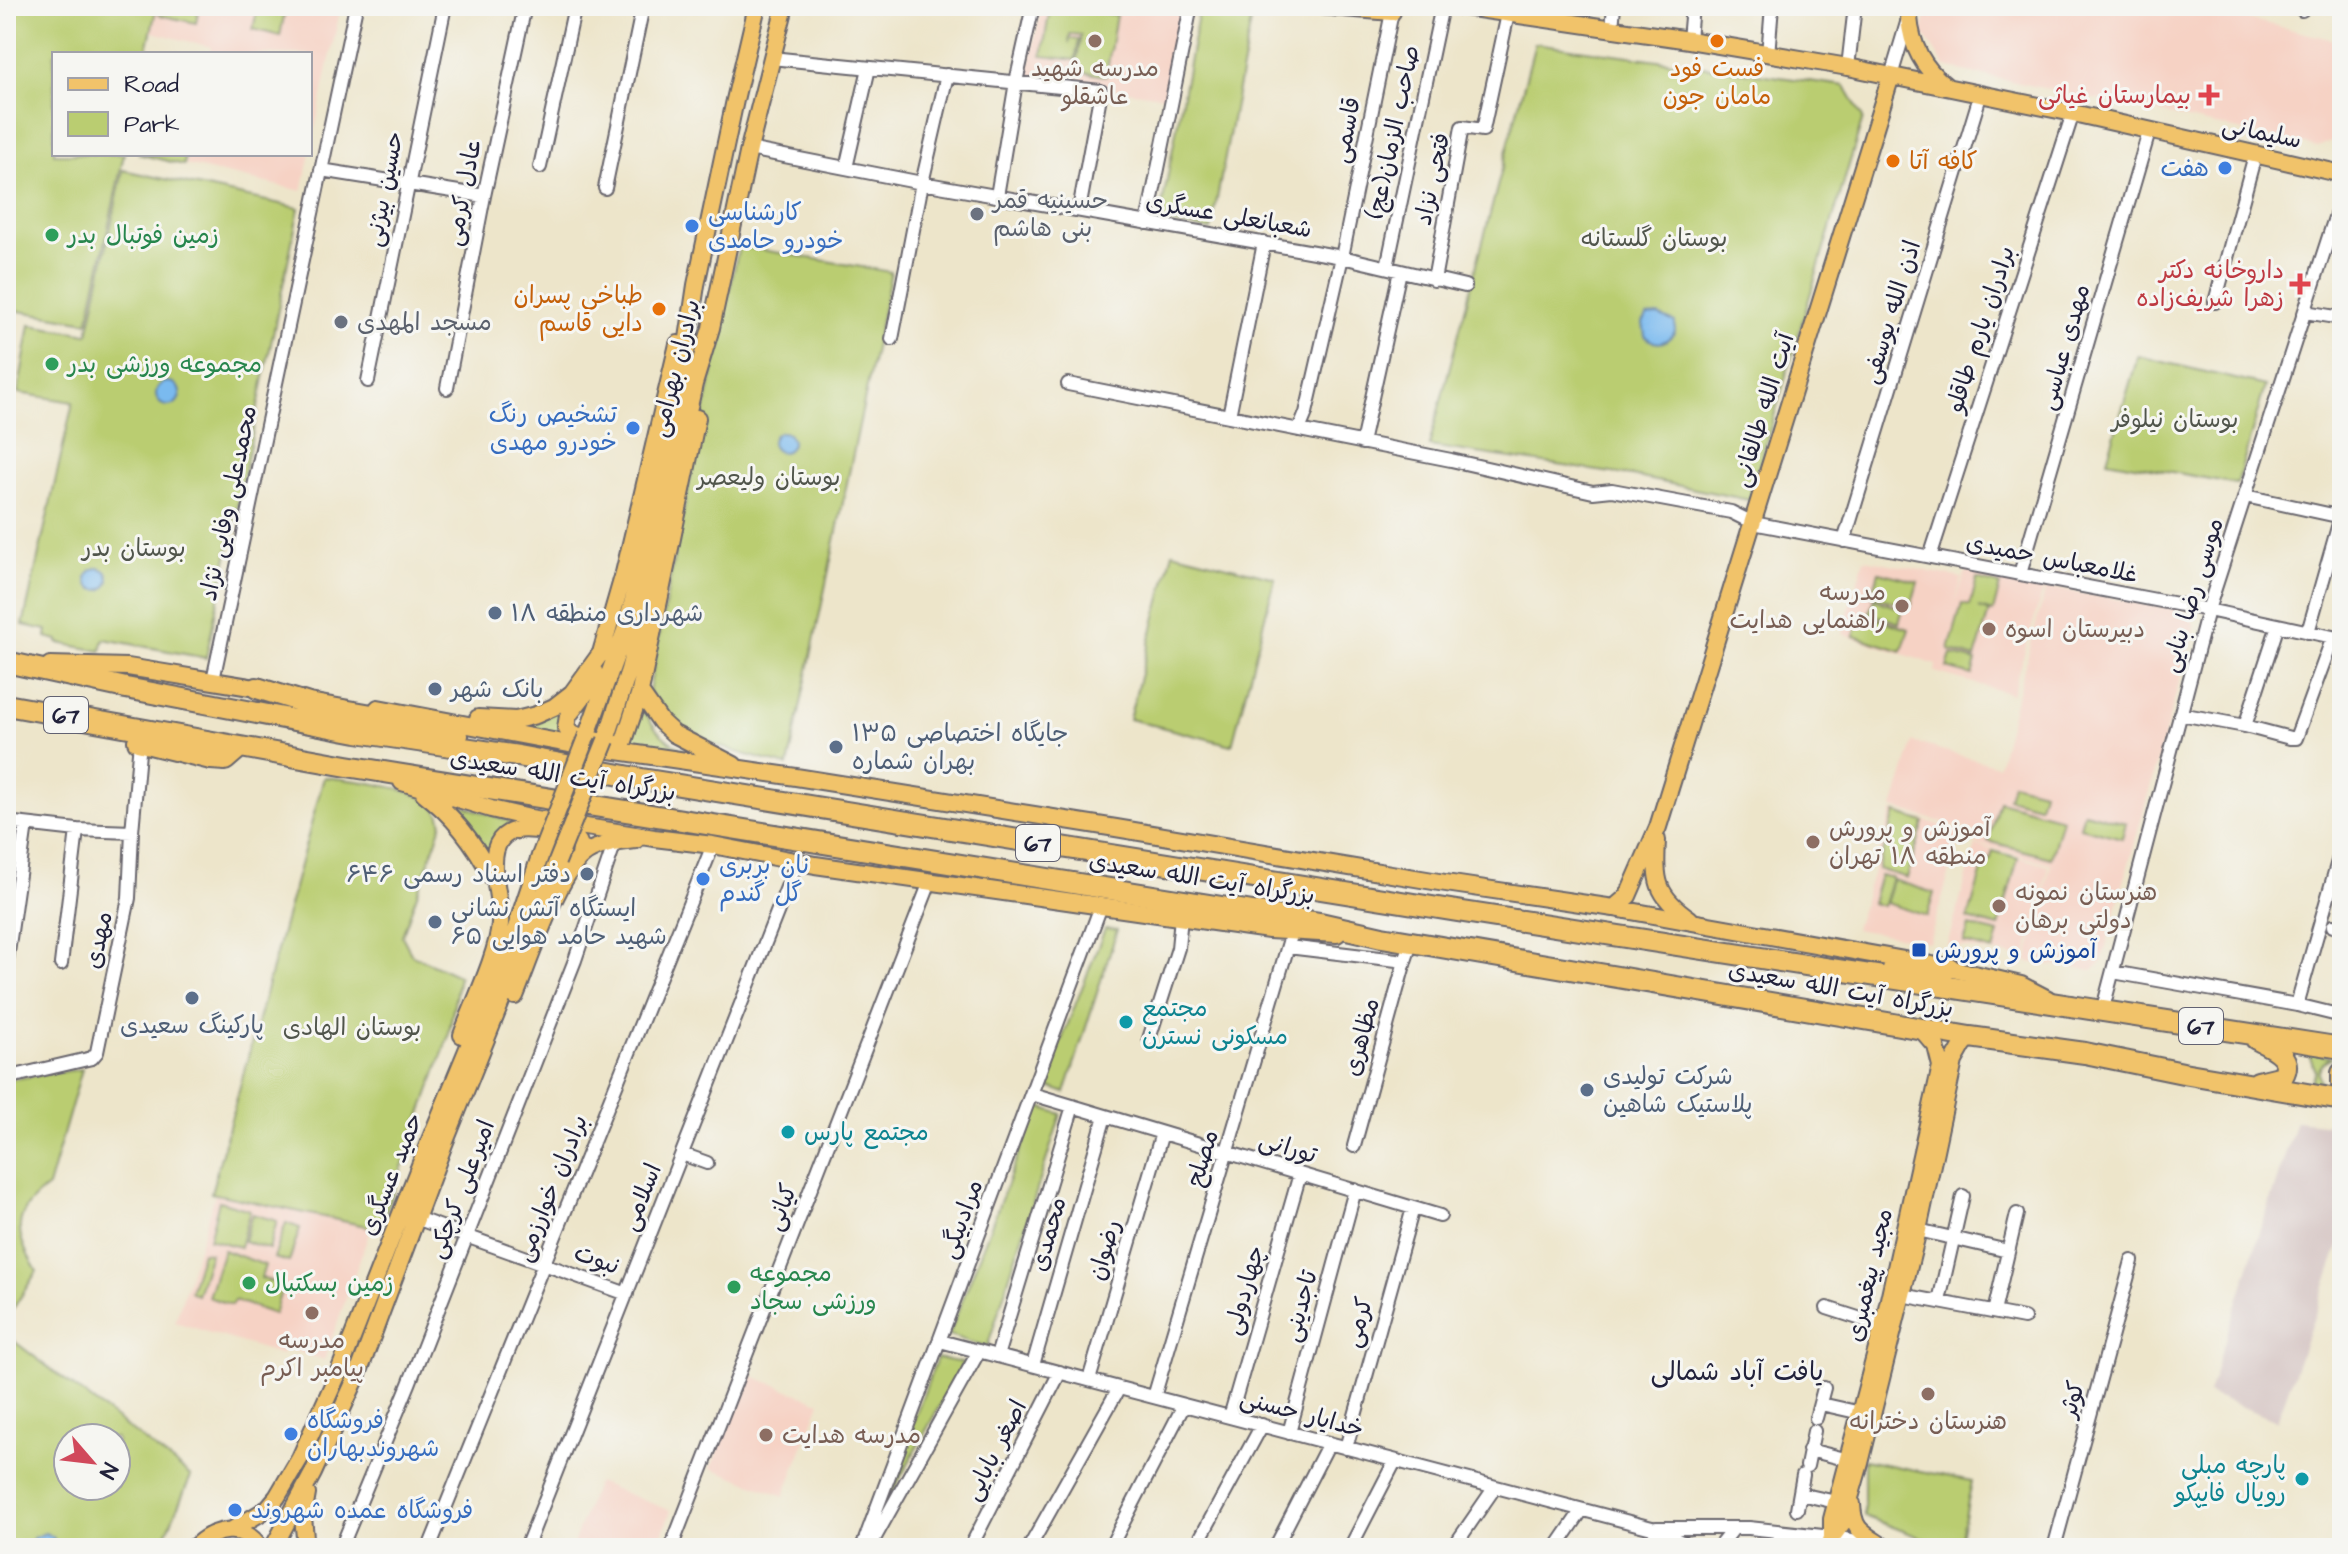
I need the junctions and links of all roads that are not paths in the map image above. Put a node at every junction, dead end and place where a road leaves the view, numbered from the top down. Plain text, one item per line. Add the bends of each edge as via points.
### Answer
1 (356, 6) edge
2 (445, 6) edge
3 (525, 6) edge
4 (575, 6) edge
5 (643, 6) edge
6 (747, 6) edge
7 (757, 6) edge
8 (785, 6) edge
9 (1033, 6) edge
10 (1191, 6) edge
11 (1320, 6) edge
12 (1442, 6) edge
13 (1458, 6) edge
14 (1614, 6) edge
15 (1692, 6) edge
16 (1772, 6) edge
17 (1855, 6) edge
18 (1393, 9) edge
19 (1527, 11) edge
20 (1910, 12) edge
21 (1508, 14) junction
22 (1612, 29) junction
23 (750, 35) junction
24 (1689, 40) junction
25 (772, 54) junction
26 (1768, 55) junction
27 (1848, 67) junction
28 (869, 68) junction
29 (947, 75) junction
30 (1891, 76) junction
31 (1016, 82) junction
32 (1951, 89) junction
33 (1980, 96) junction
34 (2073, 113) junction
35 (2149, 132) junction
36 (749, 149) junction
37 (2255, 155) junction
38 (540, 167) dead end
39 (846, 168) junction
40 (321, 170) junction
41 (2342, 174) edge
42 (407, 183) junction
43 (922, 183) junction
44 (605, 188) dead end
45 (484, 196) junction
46 (997, 196) junction
47 (2342, 196) edge
48 (1079, 210) junction
49 (1147, 223) junction
50 (1264, 243) junction
51 (1342, 257) junction
52 (1387, 267) junction
53 (1400, 271) junction
54 (1434, 280) junction
55 (696, 285) junction
56 (1465, 286) dead end
57 (2215, 302) dead end
58 (2305, 312) junction
59 (2342, 318) edge
60 (711, 328) junction
61 (892, 339) dead end
62 (368, 381) dead end
63 (1068, 384) dead end
64 (447, 388) dead end
65 (1229, 416) junction
66 (1299, 430) junction
67 (1362, 443) junction
68 (2245, 496) junction
69 (2342, 516) edge
70 (1753, 523) junction
71 (1844, 541) junction
72 (1930, 557) junction
73 (2020, 574) junction
74 (2208, 610) junction
75 (2278, 625) junction
76 (2308, 632) junction
77 (2337, 638) edge
78 (601, 653) junction
79 (13, 664) edge
80 (213, 680) junction
81 (257, 688) junction
82 (640, 692) junction
83 (6, 705) edge
84 (54, 713) junction
85 (410, 713) junction
86 (2180, 714) junction
87 (2245, 726) junction
88 (140, 741) junction
89 (240, 747) junction
90 (518, 756) junction
91 (347, 766) junction
92 (746, 771) junction
93 (413, 785) junction
94 (6, 822) edge
95 (26, 825) junction
96 (1658, 827) junction
97 (77, 830) junction
98 (132, 832) junction
99 (654, 838) junction
100 (615, 842) junction
101 (713, 845) junction
102 (2342, 847) edge
103 (540, 856) joint
104 (580, 857) junction
105 (557, 862) joint
106 (797, 862) junction
107 (930, 882) junction
108 (498, 889) junction
109 (1101, 906) junction
110 (1614, 908) junction
111 (1181, 917) junction
112 (1695, 922) junction
113 (1382, 937) junction
114 (1290, 939) junction
115 (1412, 940) junction
116 (1405, 961) junction
117 (61, 964) dead end
118 (6, 967) edge
119 (1949, 968) junction
120 (1837, 970) junction
121 (2113, 972) junction
122 (2060, 1005) junction
123 (2297, 1005) junction
124 (2102, 1012) junction
125 (2342, 1016) edge
126 (1921, 1029) junction
127 (2244, 1032) junction
128 (1970, 1037) junction
129 (1149, 1039) dead end
130 (2342, 1048) edge
131 (1947, 1066) junction
132 (2342, 1073) edge
133 (6, 1078) edge
134 (2342, 1083) edge
135 (2242, 1084) junction
136 (1032, 1094) junction
137 (2342, 1100) edge
138 (1073, 1106) junction
139 (1105, 1116) junction
140 (1162, 1133) junction
141 (1354, 1146) dead end
142 (1227, 1152) junction
143 (682, 1154) junction
144 (707, 1163) dead end
145 (1300, 1174) junction
146 (1355, 1190) junction
147 (1963, 1196) dead end
148 (1413, 1208) junction
149 (2017, 1214) dead end
150 (412, 1215) junction
151 (1440, 1216) dead end
152 (1918, 1230) junction
153 (466, 1235) junction
154 (1953, 1238) junction
155 (2008, 1251) junction
156 (2132, 1261) dead end
157 (544, 1263) junction
158 (627, 1294) junction
159 (1896, 1294) junction
160 (1939, 1301) junction
161 (1827, 1308) dead end
162 (1994, 1312) junction
163 (2024, 1318) dead end
164 (1883, 1326) junction
165 (940, 1341) junction
166 (979, 1351) junction
167 (997, 1356) junction
168 (1033, 1365) junction
169 (1060, 1372) junction
170 (1089, 1380) junction
171 (1119, 1388) junction
172 (1824, 1388) dead end
173 (1154, 1397) junction
174 (1821, 1404) junction
175 (1184, 1405) junction
176 (1861, 1413) junction
177 (1230, 1417) junction
178 (1262, 1425) junction
179 (1289, 1433) junction
180 (1329, 1443) junction
181 (1346, 1448) junction
182 (1809, 1450) junction
183 (1849, 1460) junction
184 (1395, 1461) junction
185 (313, 1473) junction
186 (1495, 1487) junction
187 (1852, 1489) junction
188 (1800, 1494) junction
189 (1836, 1502) junction
190 (1797, 1509) dead end
191 (1582, 1510) junction
192 (1652, 1528) junction
193 (1734, 1528) junction
194 (232, 1530) junction
195 (1785, 1532) junction
196 (1831, 1542) edge
197 (1857, 1544) edge
198 (1881, 1545) junction
199 (194, 1548) edge
200 (260, 1548) edge
201 (273, 1548) edge
202 (306, 1548) edge
203 (341, 1548) edge
204 (429, 1548) edge
205 (526, 1548) edge
206 (671, 1548) edge
207 (862, 1548) edge
208 (869, 1548) edge
209 (970, 1548) edge
210 (1029, 1548) edge
211 (1110, 1548) edge
212 (1195, 1548) edge
213 (1275, 1548) edge
214 (1350, 1548) edge
215 (1453, 1548) edge
216 (1556, 1548) edge
217 (1694, 1548) edge
218 (1718, 1548) edge
219 (1773, 1548) edge
220 (1901, 1548) edge
221 (2054, 1548) edge

1 - 40 street, محمدعلی وفایی نژاد
2 - 42 street, حسین بیژنی
3 - 45 street, عادل کرمی
4 - 38 street
5 - 44 street
6 - 23 main road
7 - 23 main road, برادران بهرامی
8 - 25 main road, برادران بهرامی
9 - 31 street
10 - 49 street
11 - 18 main road
12 - 52 street, صاحب الزمان(عج)
13 - 21 main road, سلیمانی
14 - 22 street
15 - 24 street
16 - 26 street
17 - 27 street
18 - 51 street, قاسمی
19 - 21 main road, سلیمانی
19 - 22 main road, سلیمانی
20 - 30 street, آیت الله طالقانی
20 - 32 main road via 1919,56
21 - 54 street, فتحی نزاد via 1483,130 1462,127
22 - 24 main road, سلیمانی
23 - 25 main road via 761,30
23 - 55 main road, برادران بهرامی
24 - 26 main road, سلیمانی
25 - 28 street
25 - 36 main road, برادران بهرامی
26 - 27 main road, سلیمانی
27 - 30 main road, سلیمانی
28 - 29 street
28 - 39 street
29 - 31 street
29 - 43 street
30 - 32 main road, سلیمانی
30 - 70 main road, آیت الله طالقانی
31 - 46 street
31 - 48 street via 1101,91
32 - 33 main road, سلیمانی
33 - 34 main road, سلیمانی
33 - 71 street, اذن الله یوسفی
34 - 35 main road, سلیمانی
34 - 72 street, برادران یارم طاقلو
35 - 37 main road, سلیمانی
35 - 73 street, مهدی عباسی
36 - 39 street, شعبانعلی عسگری
36 - 60 main road, برادران بهرامی
37 - 41 main road, سلیمانی
37 - 57 street
39 - 43 street, شعبانعلی عسگری
40 - 42 street
40 - 80 street, محمدعلی وفایی نژاد
42 - 45 street
42 - 62 street, حسین بیژنی
43 - 46 street, شعبانعلی عسگری
43 - 61 street
45 - 64 street, عادل کرمی
46 - 48 street, شعبانعلی عسگری
47 - 58 street, موسی رضا بنایی
48 - 49 street, شعبانعلی عسگری
49 - 50 street, شعبانعلی عسگری
50 - 51 street, شعبانعلی عسگری
50 - 65 street
51 - 52 street, شعبانعلی عسگری
51 - 66 street, قاسمی
52 - 53 street, شعبانعلی عسگری
53 - 54 street, شعبانعلی عسگری
53 - 67 street
54 - 56 street, شعبانعلی عسگری
55 - 78 main road
55 - 103 main road, برادران بهرامی, bridge via 626,628
58 - 59 street
58 - 68 street, موسی رضا بنایی
60 - 82 main road
60 - 105 main road, برادران بهرامی, bridge via 629,670
63 - 65 street, غلامعباس حمیدی
65 - 66 street, غلامعباس حمیدی
66 - 67 street, غلامعباس حمیدی
67 - 70 street, غلامعباس حمیدی via 1593,492 1612,490 1731,512
68 - 69 street
68 - 74 street, موسی رضا بنایی
69 - 76 street
70 - 71 street, غلامعباس حمیدی
70 - 96 main road, آیت الله طالقانی
71 - 72 street, غلامعباس حمیدی
72 - 73 street, غلامعباس حمیدی
73 - 74 street, غلامعباس حمیدی
74 - 75 street, غلامعباس حمیدی
74 - 86 street, موسی رضا بنایی
75 - 76 street, غلامعباس حمیدی
75 - 87 street
76 - 77 street, غلامعباس حمیدی
77 - 87 street via 2296,738
78 - 82 main road via 566,728 615,746 624,741
78 - 85 main road via 572,693 536,715 516,720
79 - 80 main road via 128,667
79 - 90 highway, بزرگراه آیت الله سعیدی / 67 via 357,732
80 - 81 main road
81 - 85 main road
81 - 90 highway via 447,732
82 - 92 main road via 674,734
83 - 84 highway, بزرگراه آیت الله سعیدی / 67
84 - 88 highway via 71,728
84 - 89 highway, بزرگراه آیت الله سعیدی / 67
85 - 92 main road, بزرگراه آیت الله سعیدی
86 - 87 street
86 - 121 street, موسی رضا بنایی
88 - 89 highway via 225,760
88 - 98 street, مهدی
89 - 91 highway, بزرگراه آیت الله سعیدی / 67
90 - 120 highway, بزرگراه آیت الله سعیدی / 67
91 - 93 main road
91 - 113 highway, بزرگراه آیت الله سعیدی / 67
92 - 110 main road, بزرگراه آیت الله سعیدی
93 - 99 main road via 530,818
93 - 108 main road via 472,841
94 - 95 street
95 - 97 street
95 - 118 street
96 - 110 main road, آیت الله طالقانی via 1628,896
96 - 112 main road, آیت الله طالقانی via 1659,889
97 - 98 street
97 - 117 street
98 - 133 street, مهدی via 129,898 95,1056
99 - 100 main road
99 - 101 main road
100 - 104 main road
100 - 153 street, امیرعلی کرچکی via 575,960
101 - 106 main road
101 - 157 street, برادران خوارزمی
102 - 123 street
103 - 150 main road, حمید عسگری
104 - 108 main road via 578,841 517,829 496,851
104 - 150 main road via 560,887 454,1146
105 - 150 main road, حمید عسگری
106 - 107 main road
106 - 143 street, اسلامی
107 - 109 main road
107 - 206 street, کیانی
108 - 150 main road via 495,946 424,1136
109 - 111 main road
109 - 136 street, مرادبیگی
110 - 112 main road, بزرگراه آیت الله سعیدی
111 - 114 main road
111 - 129 street via 1178,948
112 - 119 main road, بزرگراه آیت الله سعیدی
113 - 114 main road
113 - 115 highway, بزرگراه آیت الله سعیدی / 67
114 - 116 street
114 - 142 street, مصلح
115 - 116 street, مظاهری
115 - 126 highway, بزرگراه آیت الله سعیدی / 67
116 - 141 street, مظاهری
119 - 120 highway
119 - 122 main road, بزرگراه آیت الله سعیدی via 2021,985
120 - 122 highway, بزرگراه آیت الله سعیدی / 67
121 - 123 street
121 - 124 street, موسی رضا بنایی
122 - 124 highway, بزرگراه آیت الله سعیدی / 67
123 - 125 street
124 - 127 highway, بزرگراه آیت الله سعیدی / 67
126 - 128 highway, بزرگراه آیت الله سعیدی / 67
126 - 131 main road
127 - 130 highway, بزرگراه آیت الله سعیدی / 67
127 - 135 highway via 2285,1058 2287,1066 2276,1079
128 - 131 main road
128 - 135 highway, بزرگراه آیت الله سعیدی / 67
131 - 152 main road, مجید پیغمبری via 1950,1090
131 - 159 main road, مجید پیغمبری
132 - 134 highway
135 - 137 highway, بزرگراه آیت الله سعیدی / 67
136 - 138 street, تورانی
136 - 165 street, مرادبیگی
138 - 139 street, تورانی
138 - 167 street
139 - 140 street, تورانی
139 - 168 street, محمدی
140 - 142 street, تورانی
140 - 170 street, رضوان
142 - 145 street, تورانی
142 - 173 street, مصلح
143 - 144 street
143 - 158 street, اسلامی
145 - 146 street, تورانی
145 - 177 street, چهاردولی
146 - 148 street, تورانی
146 - 179 street, تاجدینی
147 - 154 street
148 - 151 street, تورانی
148 - 181 street, کرمی
149 - 155 street
150 - 153 street, نبوت
150 - 185 main road, حمید عسگری via 358,1374
150 - 194 main road, حمید عسگری via 300,1458 267,1509
152 - 154 street
152 - 159 main road, مجید پیغمبری
153 - 157 street, نبوت
153 - 203 street, امیرعلی کرچکی
154 - 155 street
154 - 160 street
155 - 162 street
156 - 221 street, کوثر
157 - 158 street, نبوت
157 - 204 street, برادران خوارزمی
158 - 205 street, اسلامی
159 - 160 street
159 - 164 main road, مجید پیغمبری
159 - 187 main road, مجید پیغمبری
160 - 162 street
161 - 164 street
162 - 163 street
164 - 176 main road, مجید پیغمبری
165 - 166 street, خدایار حسنی
165 - 207 street, مرادبیگی
166 - 167 street, خدایار حسنی
166 - 208 street
167 - 168 street, خدایار حسنی
168 - 169 street, خدایار حسنی
169 - 170 street, خدایار حسنی
169 - 209 street, اصغر بابایی
170 - 171 street, خدایار حسنی
171 - 173 street, خدایار حسنی
171 - 210 street
172 - 174 street
173 - 175 street, خدایار حسنی
174 - 176 street
174 - 182 street
175 - 177 street, خدایار حسنی
175 - 211 street
176 - 183 main road, مجید پیغمبری
177 - 178 street, خدایار حسنی
178 - 179 street, خدایار حسنی
178 - 212 street
179 - 180 street, خدایار حسنی
180 - 181 street, خدایار حسنی
180 - 213 street
181 - 184 street, خدایار حسنی
182 - 183 street
182 - 188 street
183 - 189 main road, مجید پیغمبری
184 - 186 street, خدایار حسنی
184 - 214 street
185 - 201 main road, حمید عسگری
185 - 202 main road via 303,1517
186 - 191 street, خدایار حسنی
186 - 215 street
187 - 196 main road, مجید پیغمبری
187 - 198 main road via 1853,1520 1860,1532
188 - 189 street
188 - 190 street
189 - 196 main road, مجید پیغمبری
191 - 192 street, خدایار حسنی
191 - 216 street
192 - 193 street, خدایار حسنی
192 - 217 street, خدایار حسنی
193 - 195 street, خدایار حسنی
193 - 218 street
194 - 199 main road, حمید عسگری via 216,1533
194 - 200 main road via 250,1536
195 - 196 street, خدایار حسنی
195 - 219 street
196 - 197 street, خدایار حسنی
197 - 198 street, خدایار حسنی
198 - 220 street, خدایار حسنی

